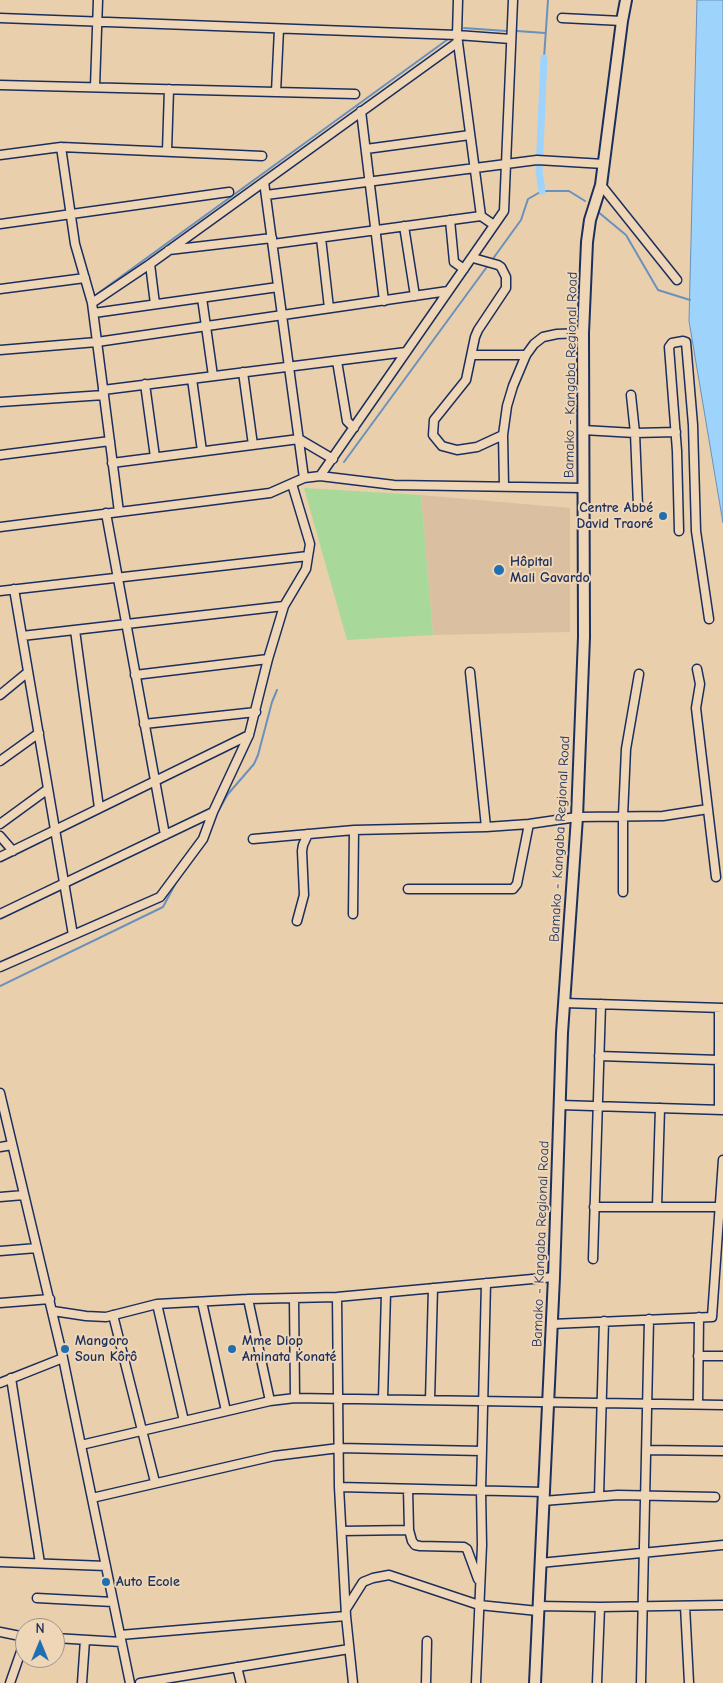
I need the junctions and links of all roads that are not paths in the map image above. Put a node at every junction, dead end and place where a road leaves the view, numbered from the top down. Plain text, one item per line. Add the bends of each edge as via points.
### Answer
1 (98, 0) edge
2 (458, 0) edge
3 (513, 0) edge
4 (626, 0) edge
5 (0, 18) edge
6 (562, 18) dead end
7 (622, 21) junction
8 (97, 22) junction
9 (279, 29) junction
10 (458, 39) junction
11 (511, 39) junction
12 (0, 85) edge
13 (95, 87) junction
14 (169, 89) junction
15 (276, 92) junction
16 (355, 94) dead end
17 (361, 112) junction
18 (470, 135) junction
19 (61, 147) junction
20 (366, 149) junction
21 (167, 152) junction
22 (0, 155) edge
23 (262, 156) dead end
24 (507, 164) junction
25 (604, 164) junction
26 (475, 168) junction
27 (264, 182) junction
28 (370, 182) junction
29 (599, 190) junction
30 (229, 192) dead end
31 (266, 195) junction
32 (70, 214) junction
33 (481, 216) junction
34 (450, 220) junction
35 (0, 224) edge
36 (494, 225) junction
37 (404, 226) junction
38 (376, 230) junction
39 (321, 238) junction
40 (272, 241) junction
41 (168, 251) junction
42 (473, 258) junction
43 (150, 264) junction
44 (464, 269) junction
45 (85, 278) junction
46 (677, 280) dead end
47 (278, 287) junction
48 (0, 289) edge
49 (448, 291) junction
50 (415, 296) junction
51 (202, 298) junction
52 (384, 300) junction
53 (92, 303) junction
54 (155, 304) junction
55 (330, 308) junction
56 (94, 313) junction
57 (282, 315) junction
58 (206, 326) junction
59 (583, 333) junction
60 (97, 342) junction
61 (0, 350) edge
62 (406, 352) junction
63 (472, 355) junction
64 (526, 355) junction
65 (337, 361) junction
66 (289, 367) junction
67 (243, 372) junction
68 (213, 376) junction
69 (192, 379) junction
70 (145, 384) junction
71 (104, 392) junction
72 (631, 395) dead end
73 (0, 402) edge
74 (354, 428) junction
75 (583, 430) junction
76 (676, 432) junction
77 (635, 433) junction
78 (503, 435) junction
79 (299, 439) junction
80 (110, 441) junction
81 (253, 445) junction
82 (202, 451) junction
83 (0, 455) edge
84 (155, 457) junction
85 (333, 459) junction
86 (112, 463) junction
87 (320, 476) junction
88 (304, 478) junction
89 (292, 484) junction
90 (504, 486) junction
91 (584, 488) junction
92 (638, 506) dead end
93 (119, 512) junction
94 (106, 513) junction
95 (0, 527) edge
96 (679, 531) dead end
97 (308, 556) junction
98 (118, 577) junction
99 (14, 589) junction
100 (0, 591) edge
101 (284, 606) junction
102 (709, 619) dead end
103 (126, 624) junction
104 (75, 630) junction
105 (22, 636) junction
106 (268, 659) junction
107 (697, 669) dead end
108 (28, 672) junction
109 (470, 672) dead end
110 (639, 674) dead end
111 (135, 675) junction
112 (0, 695) edge
113 (256, 712) junction
114 (144, 724) junction
115 (39, 733) junction
116 (249, 735) junction
117 (0, 761) edge
118 (155, 781) junction
119 (48, 789) junction
120 (99, 808) junction
121 (708, 809) junction
122 (213, 812) junction
123 (623, 816) junction
124 (577, 817) junction
125 (0, 824) edge
126 (529, 824) junction
127 (486, 827) junction
128 (55, 830) junction
129 (354, 830) junction
130 (308, 834) junction
131 (165, 835) junction
132 (0, 836) edge
133 (253, 839) dead end
134 (13, 851) junction
135 (0, 857) edge
136 (716, 877) dead end
137 (64, 883) junction
138 (408, 889) dead end
139 (623, 892) dead end
140 (0, 914) edge
141 (353, 914) dead end
142 (297, 921) dead end
143 (73, 935) junction
144 (0, 967) edge
145 (564, 1002) junction
146 (601, 1004) junction
147 (721, 1008) edge
148 (599, 1056) junction
149 (719, 1060) junction
150 (0, 1093) edge
151 (560, 1105) junction
152 (598, 1106) junction
153 (660, 1108) junction
154 (721, 1110) edge
155 (0, 1146) edge
156 (12, 1146) junction
157 (723, 1160) edge
158 (723, 1171) edge
159 (24, 1195) junction
160 (0, 1198) edge
161 (594, 1207) junction
162 (657, 1207) junction
163 (720, 1207) junction
164 (37, 1248) junction
165 (0, 1251) edge
166 (593, 1259) dead end
167 (554, 1277) junction
168 (486, 1283) junction
169 (433, 1288) junction
170 (386, 1293) junction
171 (337, 1297) junction
172 (294, 1298) junction
173 (248, 1299) junction
174 (50, 1300) junction
175 (202, 1302) junction
176 (0, 1303) edge
177 (157, 1304) junction
178 (53, 1311) junction
179 (113, 1315) junction
180 (699, 1317) junction
181 (649, 1319) junction
182 (604, 1321) junction
183 (552, 1324) junction
184 (698, 1356) junction
185 (723, 1356) edge
186 (63, 1358) junction
187 (12, 1378) junction
188 (0, 1383) edge
189 (295, 1398) junction
190 (338, 1399) junction
191 (383, 1400) junction
192 (430, 1400) junction
193 (270, 1401) junction
194 (483, 1401) junction
195 (548, 1402) junction
196 (601, 1403) junction
197 (647, 1404) junction
198 (698, 1404) junction
199 (723, 1405) edge
200 (226, 1412) junction
201 (184, 1421) junction
202 (142, 1431) junction
203 (81, 1444) junction
204 (338, 1448) junction
205 (646, 1450) junction
206 (482, 1451) junction
207 (723, 1451) edge
208 (155, 1482) junction
209 (339, 1487) junction
210 (408, 1488) junction
211 (481, 1490) junction
212 (644, 1495) junction
213 (544, 1496) junction
214 (599, 1496) junction
215 (92, 1498) junction
216 (715, 1498) dead end
217 (409, 1530) junction
218 (342, 1531) junction
219 (723, 1545) edge
220 (643, 1552) junction
221 (0, 1562) edge
222 (40, 1563) junction
223 (540, 1563) junction
224 (106, 1566) junction
225 (480, 1583) junction
226 (37, 1598) dead end
227 (113, 1602) junction
228 (723, 1604) edge
229 (479, 1605) junction
230 (642, 1606) junction
231 (685, 1606) junction
232 (600, 1607) junction
233 (538, 1609) junction
234 (346, 1613) junction
235 (0, 1632) edge
236 (15, 1636) edge
237 (121, 1638) junction
238 (65, 1639) edge
239 (84, 1640) junction
240 (427, 1641) dead end
241 (349, 1649) junction
242 (237, 1667) junction
243 (15, 1668) edge
244 (10, 1683) edge
245 (82, 1683) edge
246 (130, 1683) edge
247 (140, 1683) edge
248 (241, 1683) edge
249 (353, 1683) edge
250 (426, 1683) edge
251 (476, 1683) edge
252 (534, 1683) edge
253 (597, 1683) edge
254 (641, 1683) edge
255 (689, 1683) edge

1 - 8 street
2 - 10 street
3 - 11 street
4 - 7 street, Bamako - Kangaba Regional Road
5 - 8 street
6 - 7 street
7 - 25 street, Bamako - Kangaba Regional Road
8 - 9 street
8 - 13 street
9 - 10 street
9 - 15 street
10 - 11 street
10 - 17 street
10 - 18 street
11 - 24 street
12 - 13 street
13 - 14 street
14 - 15 street
14 - 21 street
15 - 16 street
17 - 20 street
17 - 27 street
18 - 20 street
18 - 26 street
19 - 21 street
19 - 22 street
19 - 32 street
20 - 28 street
21 - 23 street
24 - 25 street via 537,160
24 - 26 street
24 - 36 street via 504,211
25 - 29 street, Bamako - Kangaba Regional Road
26 - 28 street
26 - 33 street
27 - 31 street
27 - 41 street
28 - 31 street
28 - 38 street
29 - 46 street
29 - 59 street, Bamako - Kangaba Regional Road via 587,242
30 - 32 street
31 - 40 street
32 - 35 street
32 - 45 street
33 - 34 street
33 - 36 street
34 - 37 street
34 - 44 street via 454,262
36 - 42 street
37 - 38 street
37 - 50 street
38 - 39 street
38 - 52 street
39 - 40 street
39 - 55 street
40 - 41 street
40 - 47 street
41 - 43 street
42 - 44 street
42 - 63 street via 498,265 504,271 506,288 478,330
43 - 53 street
43 - 54 street
44 - 49 street
45 - 48 street
45 - 53 street
47 - 51 street
47 - 57 street
49 - 50 street
49 - 62 street
50 - 52 street
51 - 54 street
51 - 58 street
52 - 55 street
53 - 56 street
54 - 56 street
55 - 57 street
56 - 60 street
57 - 58 street
57 - 66 street
58 - 60 street
58 - 68 street
59 - 64 street via 543,337
59 - 75 street, Bamako - Kangaba Regional Road
60 - 61 street
60 - 71 street
62 - 65 street
62 - 74 street
63 - 64 street
63 - 78 street via 466,380 434,420 432,429 442,446 457,450 476,447
64 - 78 street via 513,386
65 - 66 street
65 - 74 street via 347,421
66 - 67 street
66 - 79 street
67 - 68 street
67 - 81 street
68 - 69 street
69 - 70 street
69 - 82 street
70 - 71 street
70 - 84 street
71 - 73 street
71 - 80 street
72 - 77 street
74 - 85 street
75 - 77 street
75 - 91 street, Bamako - Kangaba Regional Road
76 - 77 street
76 - 96 street
76 - 102 street via 668,347 672,343 686,342 693,425 696,531
77 - 92 street
78 - 90 street
79 - 81 street
79 - 85 street
79 - 88 street
80 - 83 street
80 - 86 street
81 - 82 street
82 - 84 street
84 - 86 street
85 - 87 street
86 - 93 street
87 - 88 street
87 - 90 street via 394,486
88 - 89 street
89 - 93 street via 270,493
89 - 97 street via 310,544
90 - 91 street
91 - 124 street, Bamako - Kangaba Regional Road via 584,636
93 - 94 street
94 - 95 street
94 - 98 street
97 - 98 street
97 - 101 street via 306,569
98 - 99 street
98 - 103 street
99 - 100 street
99 - 105 street
101 - 103 street
101 - 106 street
103 - 104 street
103 - 111 street
104 - 105 street
104 - 120 street
105 - 108 street
106 - 111 street
106 - 113 street
107 - 121 street via 700,684 696,708
108 - 112 street
108 - 115 street
109 - 127 street
110 - 123 street via 626,749
111 - 114 street
113 - 114 street
113 - 116 street
114 - 118 street
115 - 117 street
115 - 119 street
116 - 118 street
116 - 122 street
118 - 120 street
118 - 131 street
119 - 125 street
119 - 128 street
120 - 128 street
121 - 123 street via 663,816
121 - 136 street
122 - 131 street
122 - 143 street via 203,840 160,897
123 - 124 street
123 - 139 street
124 - 126 street
124 - 145 street, Bamako - Kangaba Regional Road
126 - 127 street
126 - 138 street via 517,884 513,888
127 - 129 street
128 - 134 street
128 - 137 street
129 - 130 street
129 - 141 street
130 - 133 street
130 - 142 street via 302,851 304,895
131 - 137 street
132 - 134 street
134 - 135 street
137 - 140 street
137 - 143 street
143 - 144 street
145 - 146 street
145 - 151 street, Bamako - Kangaba Regional Road
146 - 147 street
146 - 148 street
147 - 149 street
148 - 149 street
148 - 152 street
149 - 154 street
150 - 156 street
151 - 152 street
151 - 167 street, Bamako - Kangaba Regional Road
152 - 153 street
152 - 161 street
153 - 154 street
153 - 162 street
155 - 156 street
156 - 159 street
157 - 158 street
158 - 163 street
159 - 160 street
159 - 164 street
161 - 162 street
161 - 166 street
162 - 163 street
163 - 180 street via 712,1317
164 - 165 street
164 - 174 street
167 - 168 street
167 - 183 street, Bamako - Kangaba Regional Road
168 - 169 street
168 - 194 street
169 - 170 street
169 - 192 street
170 - 171 street
170 - 191 street
171 - 172 street
171 - 190 street
172 - 173 street
172 - 189 street
173 - 175 street
173 - 193 street
174 - 176 street
174 - 178 street
175 - 177 street
175 - 200 street
177 - 179 street
177 - 201 street
178 - 179 street via 99,1317
178 - 186 street
179 - 202 street
180 - 181 street
180 - 184 street
181 - 182 street
181 - 197 street
182 - 183 street
182 - 196 street
183 - 195 street, Bamako - Kangaba Regional Road
184 - 185 street
184 - 198 street
186 - 187 street
186 - 203 street
187 - 188 street
187 - 222 street
189 - 190 street
189 - 193 street
190 - 191 street
190 - 204 street
191 - 192 street
192 - 194 street
193 - 200 street
194 - 195 street
194 - 206 street
195 - 196 street
195 - 213 street, Bamako - Kangaba Regional Road
196 - 197 street
196 - 214 street
197 - 198 street
197 - 205 street
198 - 199 street
200 - 201 street
201 - 202 street
202 - 203 street
202 - 208 street
203 - 215 street
204 - 206 street
204 - 208 street via 274,1456
204 - 209 street
205 - 207 street
205 - 212 street
206 - 211 street
208 - 215 street
209 - 210 street
209 - 218 street
210 - 211 street
210 - 217 street
211 - 213 street
211 - 225 street
212 - 214 street
212 - 216 street
212 - 220 street
213 - 214 street
213 - 223 street, Bamako - Kangaba Regional Road
215 - 224 street
217 - 218 street
217 - 225 street via 415,1545 467,1549
218 - 234 street
219 - 220 street
220 - 223 street
220 - 230 street
221 - 222 street
222 - 224 street
223 - 233 street, Bamako - Kangaba Regional Road
224 - 227 street
225 - 229 street
226 - 227 street
227 - 237 street
228 - 231 street
229 - 233 street
229 - 234 street via 389,1575 363,1582
229 - 251 street
230 - 231 street
230 - 232 street
230 - 254 street
231 - 255 street
232 - 233 street
232 - 253 street
233 - 252 street, Bamako - Kangaba Regional Road
234 - 237 street
234 - 241 street
235 - 236 street
237 - 239 street
237 - 246 street
238 - 239 street
239 - 245 street
240 - 250 street
241 - 242 street
241 - 249 street
242 - 247 street
242 - 248 street
243 - 244 street

